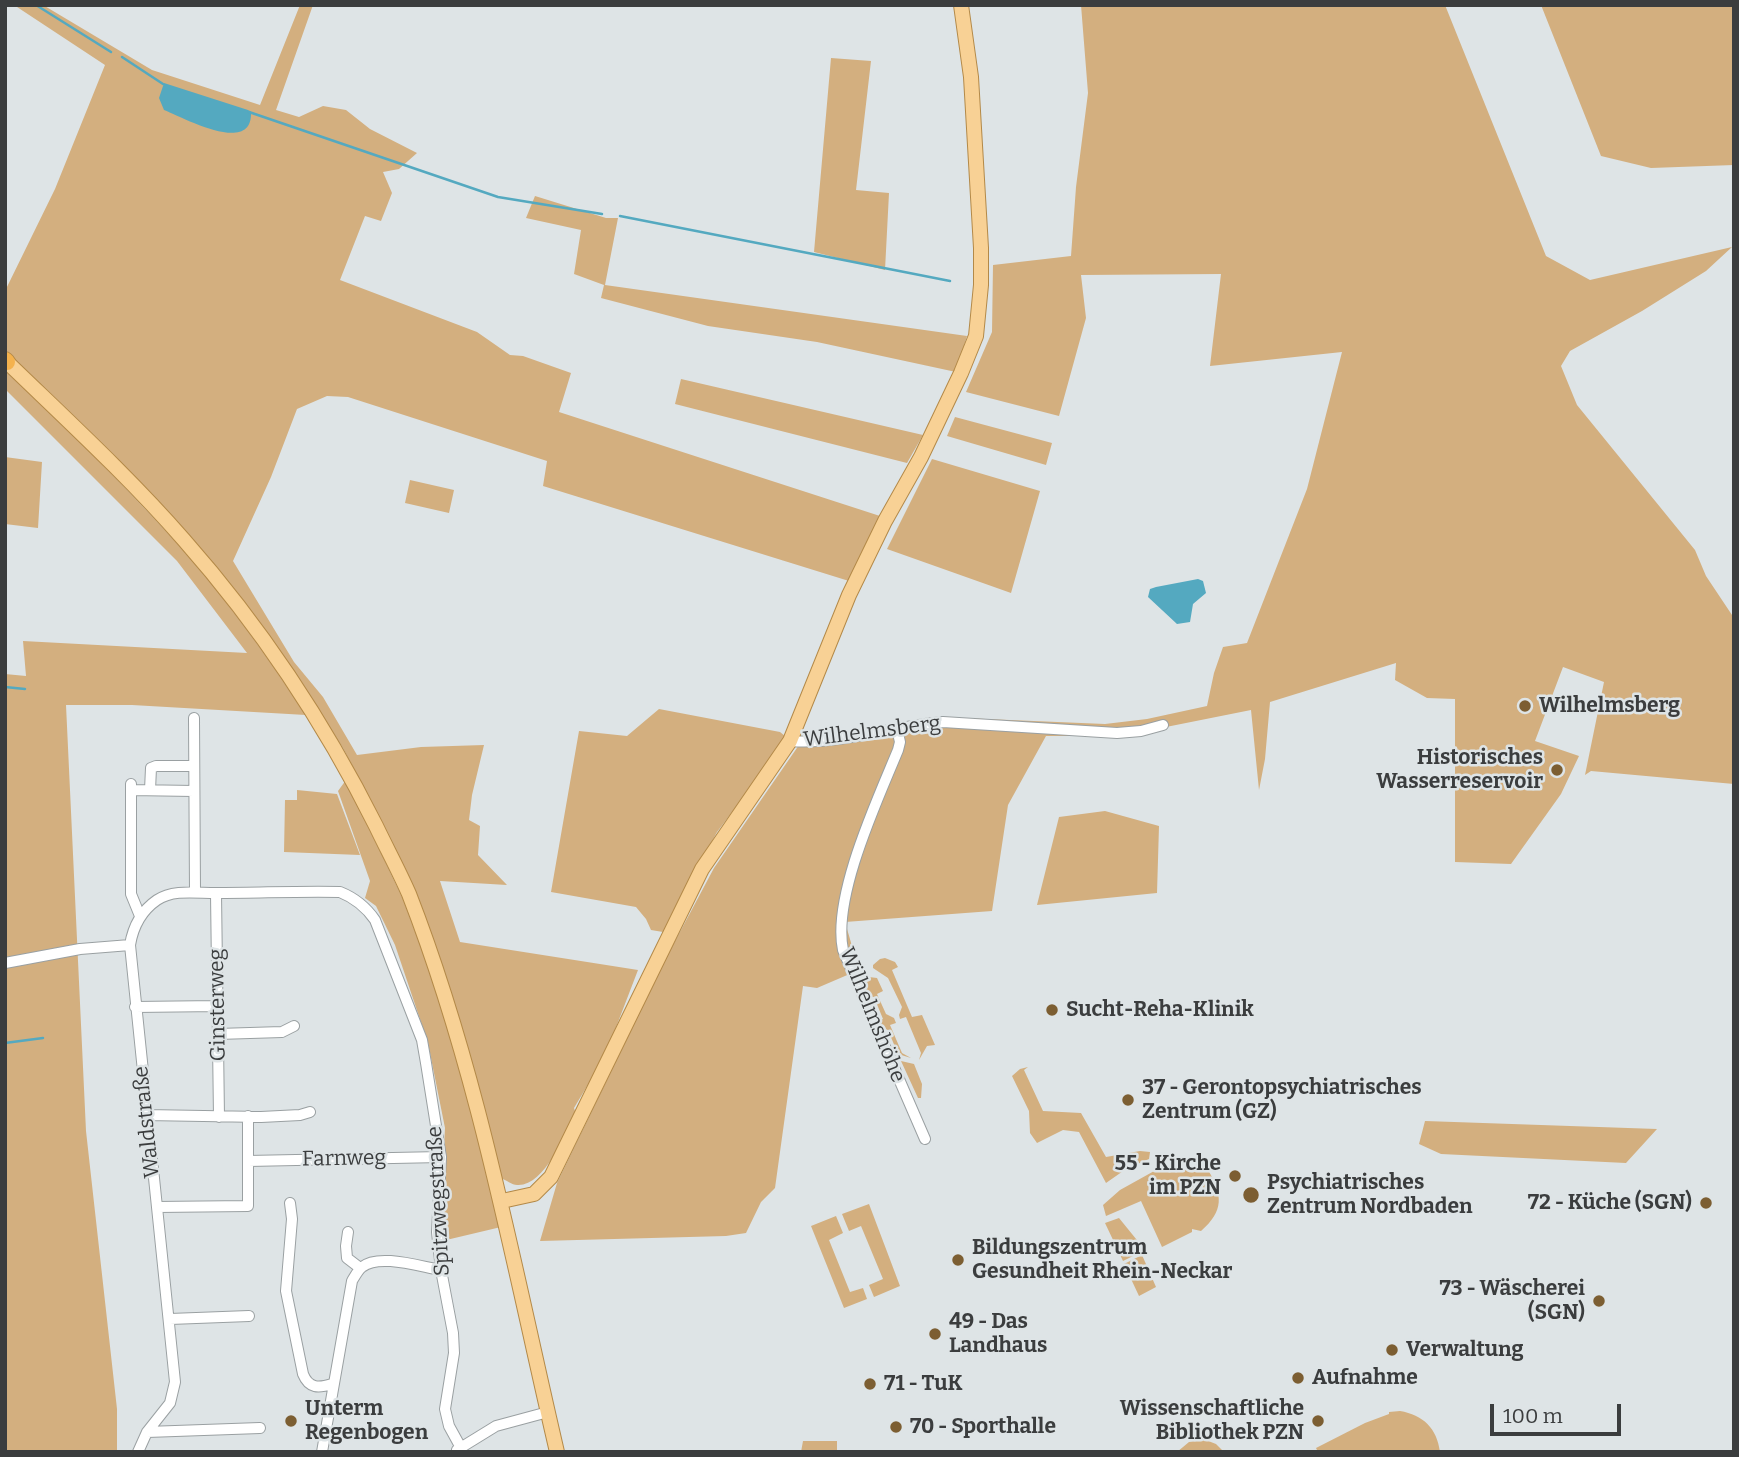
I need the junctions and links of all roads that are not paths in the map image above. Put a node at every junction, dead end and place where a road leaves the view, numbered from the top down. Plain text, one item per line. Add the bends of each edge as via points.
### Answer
1 (961, 5) edge
2 (6, 361) edge
3 (194, 719) dead end
4 (1163, 725) dead end
5 (897, 729) junction
6 (790, 741) junction
7 (194, 766) junction
8 (150, 790) junction
9 (194, 791) junction
10 (195, 892) junction
11 (216, 894) junction
12 (140, 916) junction
13 (130, 945) junction
14 (5, 963) edge
15 (218, 1006) junction
16 (135, 1007) junction
17 (294, 1026) dead end
18 (218, 1034) junction
19 (310, 1112) dead end
20 (146, 1115) junction
21 (248, 1116) junction
22 (219, 1117) junction
23 (925, 1139) dead end
24 (441, 1157) junction
25 (248, 1161) junction
26 (502, 1201) junction
27 (289, 1203) dead end
28 (157, 1208) junction
29 (348, 1232) dead end
30 (360, 1268) junction
31 (441, 1270) junction
32 (249, 1317) dead end
33 (170, 1319) junction
34 (332, 1384) junction
35 (548, 1412) junction
36 (260, 1427) dead end
37 (147, 1432) junction
38 (457, 1449) edge
39 (138, 1452) edge
40 (322, 1452) edge
41 (557, 1452) edge

1 - 6 main road via 971,77 981,248 976,336 849,595
2 - 26 main road via 183,539 286,672 340,758 408,893 472,1084
3 - 7 street
4 - 5 street, Wilhelmsberg via 1117,733 943,722
5 - 6 street, Wilhelmsberg
5 - 23 street, Wilhelmshöhe via 898,750 855,863 842,912 841,939
6 - 26 main road via 702,869 551,1177 534,1194
7 - 8 street via 151,768
7 - 9 street
8 - 9 street
8 - 12 street via 131,787 131,894
9 - 10 street
10 - 11 street, Spitzwegstraße
10 - 12 street, Spitzwegstraße via 167,895
11 - 15 street, Ginsterweg
11 - 24 street, Spitzwegstraße via 340,892 366,908 375,920 422,1040
12 - 13 street, Waldstraße
13 - 14 street
13 - 16 street, Waldstraße
15 - 16 street
15 - 18 street, Ginsterweg
16 - 20 street, Waldstraße
17 - 18 street via 282,1032
18 - 22 street, Ginsterweg
19 - 21 street
20 - 22 street
20 - 28 street, Waldstraße
21 - 22 street
21 - 25 street
24 - 25 street, Farnweg
24 - 31 street, Spitzwegstraße via 436,1216
25 - 28 street via 248,1206
26 - 35 main road
27 - 34 street via 292,1219 286,1291 303,1374 313,1387
28 - 33 street, Waldstraße
29 - 30 street via 347,1258
30 - 31 street via 383,1260
30 - 34 street via 352,1281
31 - 38 street, Spitzwegstraße via 454,1353 445,1409
32 - 33 street
33 - 37 street, Waldstraße via 173,1396
34 - 40 street
35 - 38 street via 496,1426
35 - 41 main road
36 - 37 street
37 - 39 street, Waldstraße

